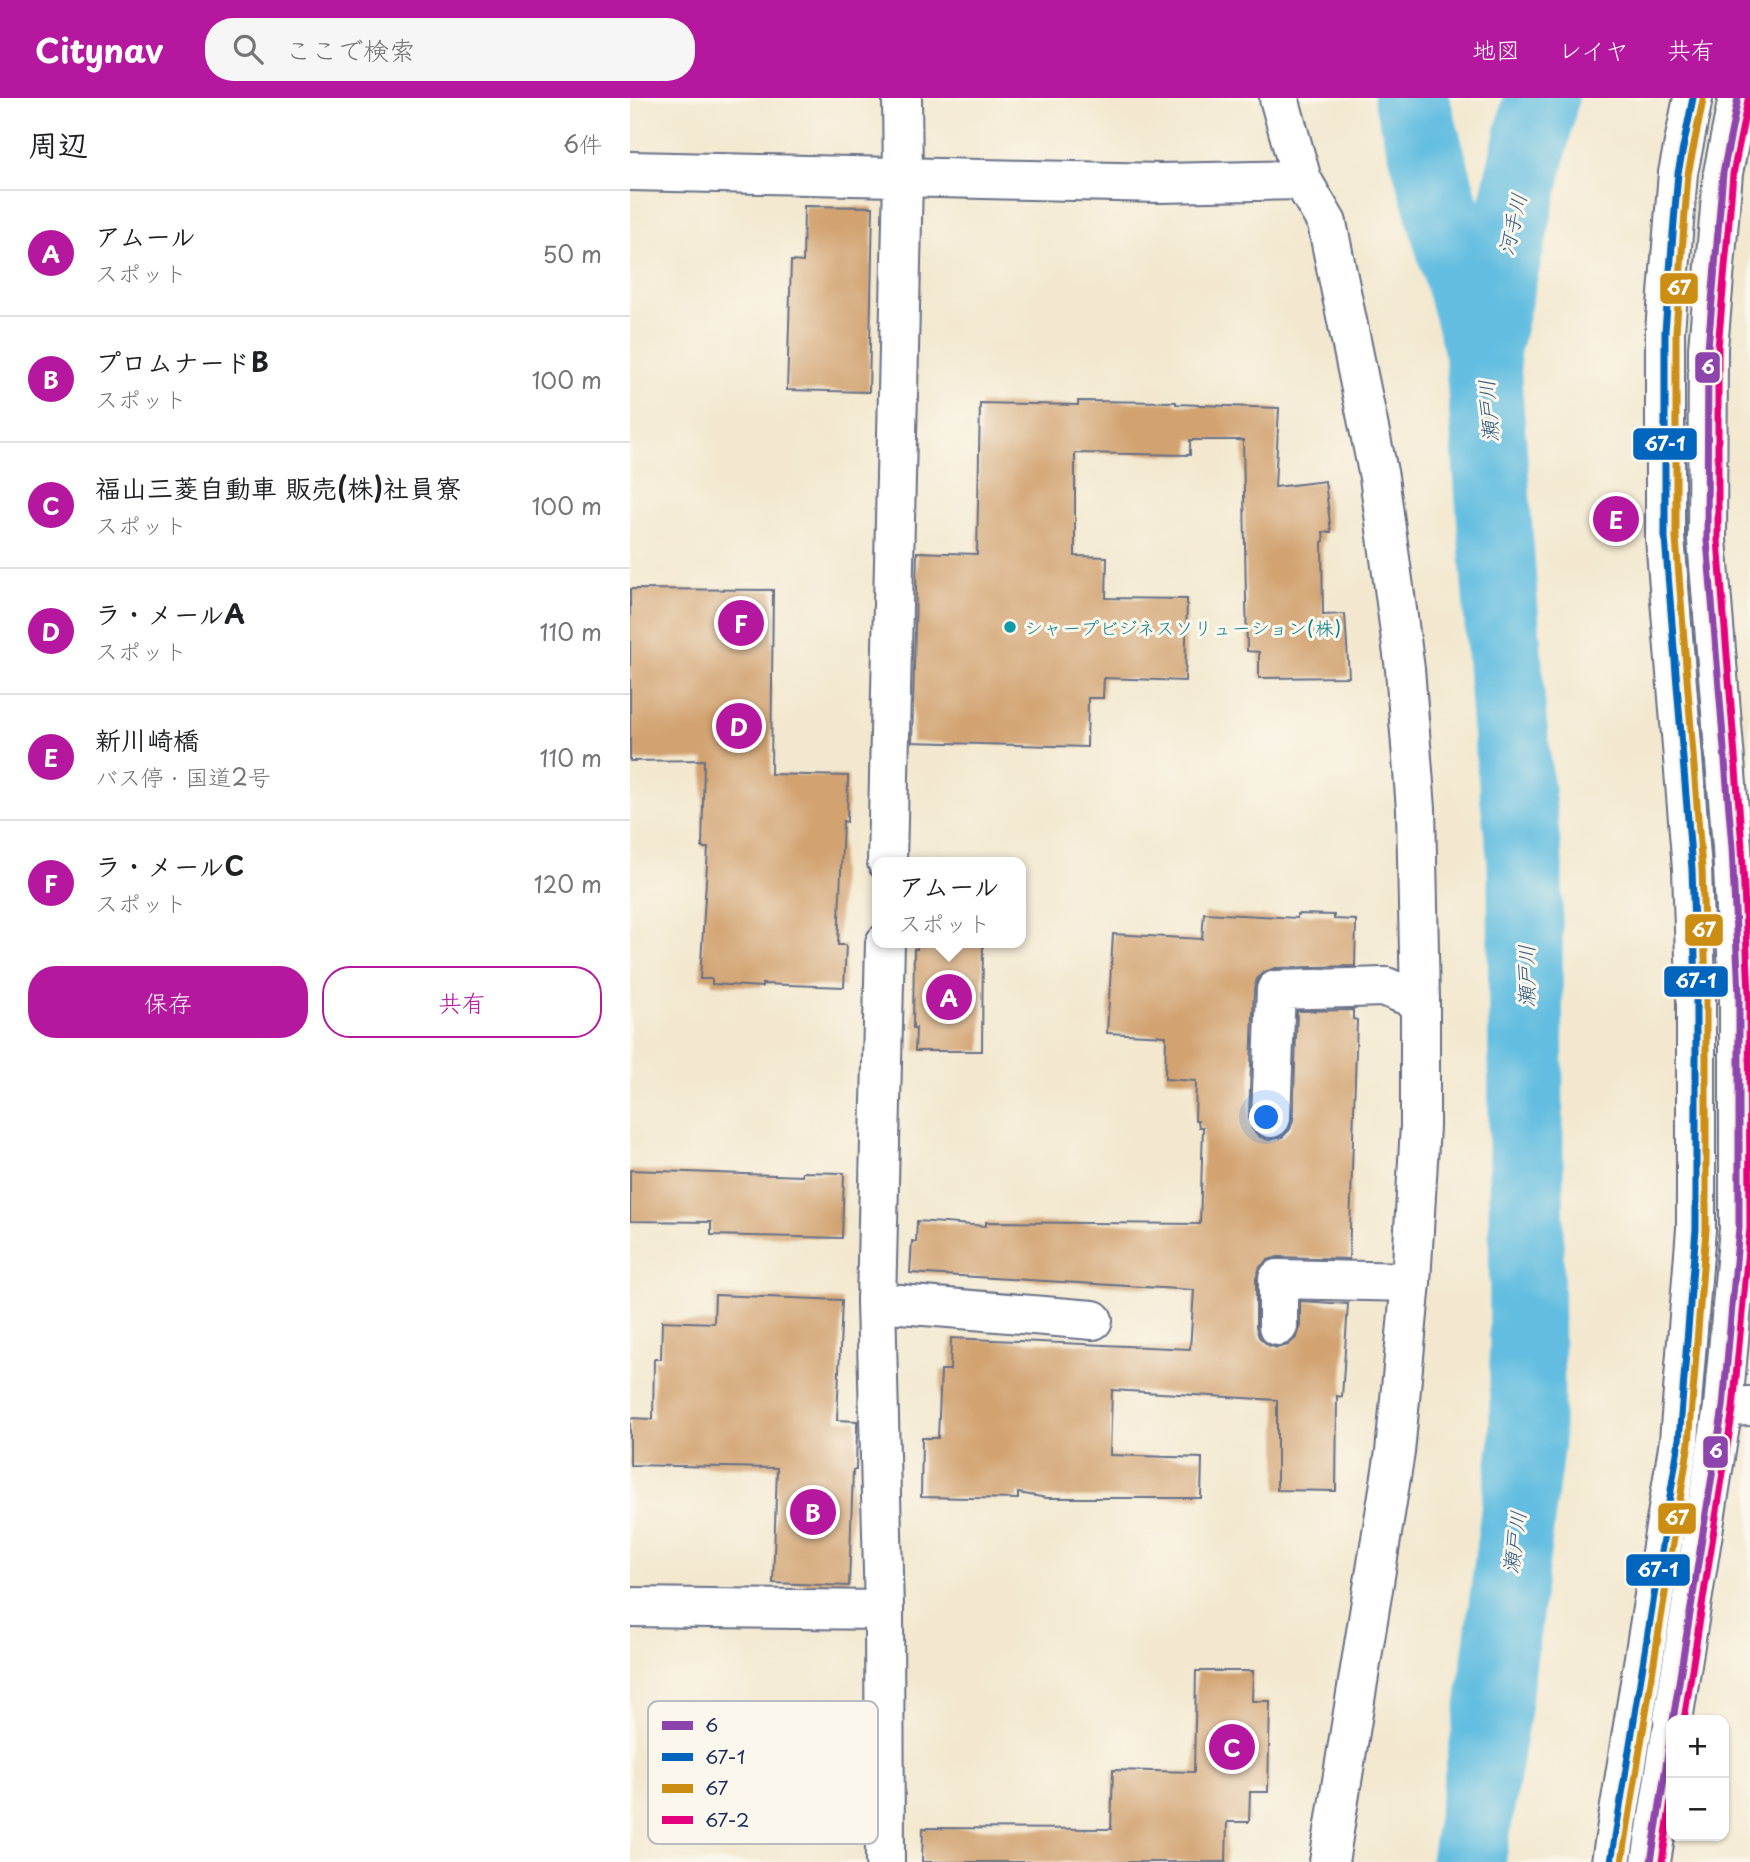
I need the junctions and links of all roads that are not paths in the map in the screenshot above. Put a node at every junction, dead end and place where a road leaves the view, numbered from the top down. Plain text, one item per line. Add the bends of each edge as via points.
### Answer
1 (902, 98) edge
2 (1279, 98) edge
3 (1693, 98) edge
4 (1738, 98) edge
5 (630, 171) edge
6 (904, 177) junction
7 (1302, 180) junction
8 (887, 857) edge
9 (885, 948) edge
10 (1420, 1001) junction
11 (1271, 1118) dead end
12 (1411, 1282) junction
13 (876, 1302) junction
14 (1093, 1320) dead end
15 (1278, 1326) dead end
16 (1736, 1406) edge
17 (630, 1607) edge
18 (884, 1609) junction
19 (1674, 1715) edge
20 (1666, 1766) edge
21 (885, 1862) edge
22 (1329, 1862) edge
23 (1611, 1862) edge
24 (1651, 1862) edge

1 - 6 main road
2 - 7 main road
3 - 23 main road via 1678,173 1665,331 1665,538 1692,869 1696,1228 1679,1441
4 - 16 main road via 1723,173 1708,348 1707,540 1739,994
5 - 6 main road
6 - 7 main road via 1160,183
6 - 8 main road
7 - 10 main road via 1327,223 1378,477 1405,669 1416,809
9 - 13 main road
10 - 11 main road via 1386,987 1276,990
10 - 12 main road via 1420,1126
12 - 15 main road via 1278,1279
12 - 22 main road via 1395,1452
13 - 14 main road
13 - 18 main road
16 - 19 main road
17 - 18 main road
18 - 21 main road
20 - 24 main road

